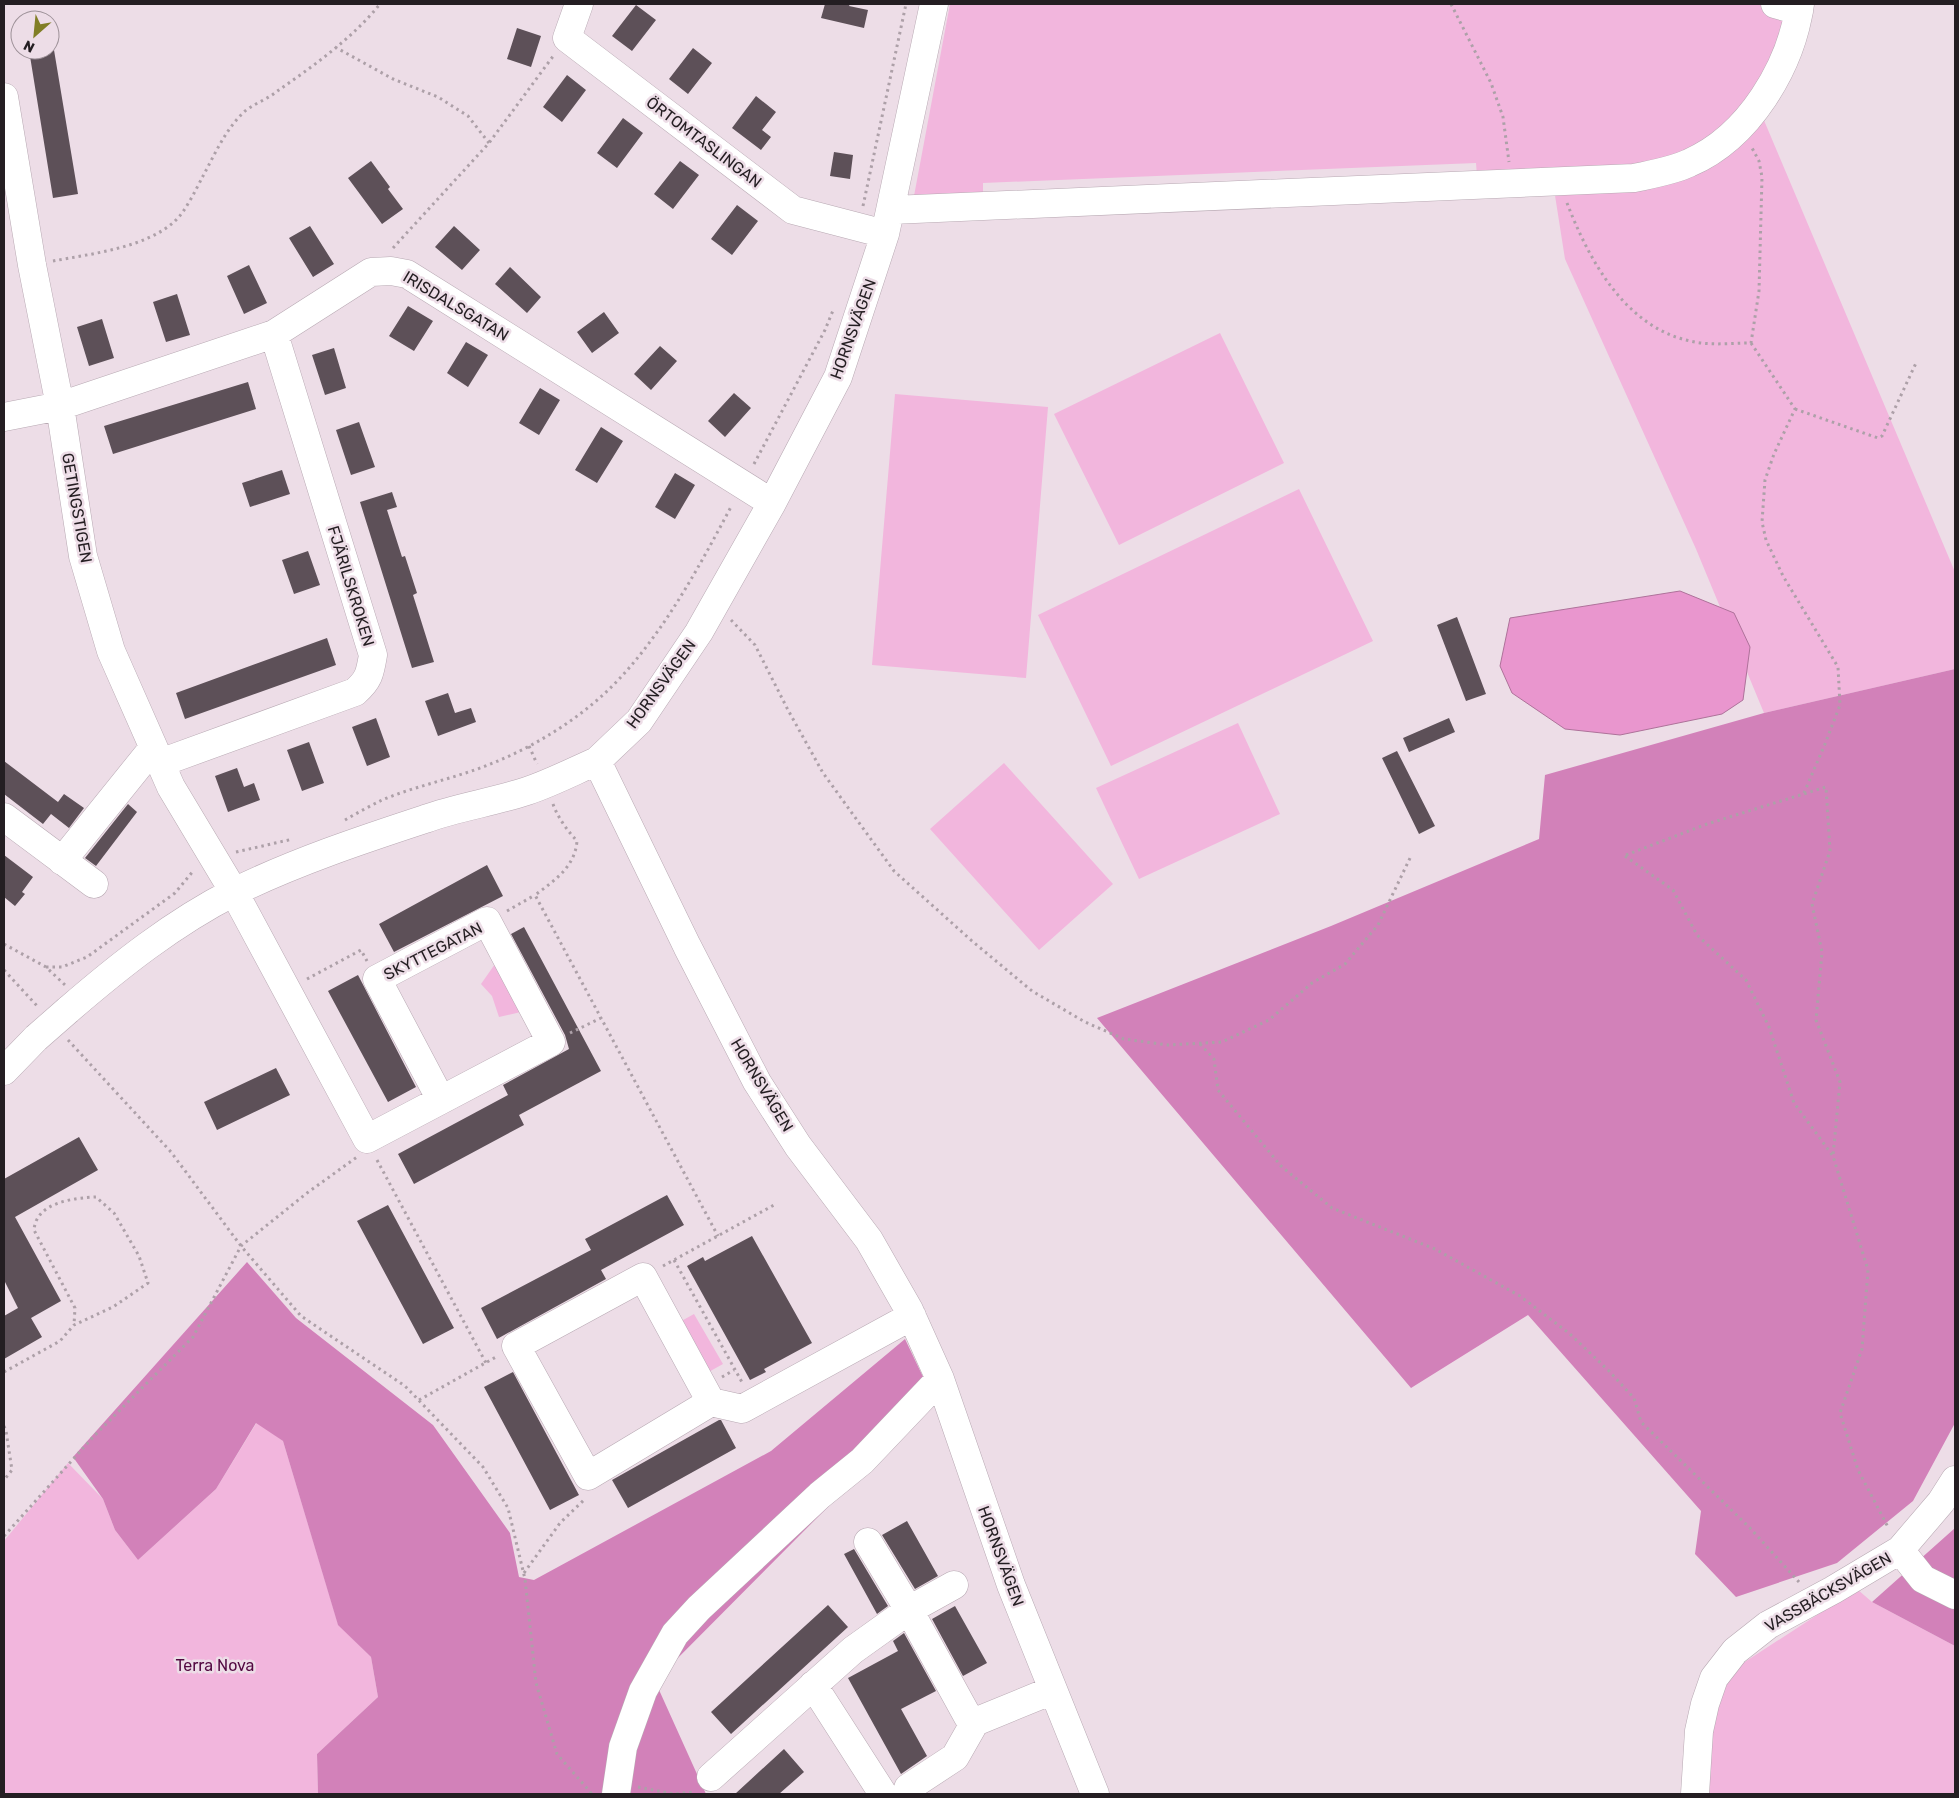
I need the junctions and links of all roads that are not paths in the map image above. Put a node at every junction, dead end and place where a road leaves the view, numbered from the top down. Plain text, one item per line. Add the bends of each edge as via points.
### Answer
1 (579, 4) edge
2 (934, 4) edge
3 (1791, 6) edge
4 (4, 97) edge
5 (888, 222) junction
6 (274, 334) junction
7 (60, 406) junction
8 (4, 417) edge
9 (772, 503) junction
10 (156, 755) junction
11 (597, 761) junction
12 (4, 817) edge
13 (62, 861) junction
14 (94, 884) dead end
15 (234, 892) junction
16 (4, 1072) edge
17 (441, 1100) junction
18 (912, 1316) junction
19 (940, 1379) junction
20 (711, 1402) junction
21 (1955, 1480) edge
22 (868, 1542) dead end
23 (1900, 1550) junction
24 (954, 1585) dead end
25 (1955, 1595) edge
26 (909, 1610) junction
27 (813, 1686) junction
28 (1053, 1690) junction
29 (975, 1722) junction
30 (712, 1778) road end
31 (617, 1788) edge
32 (883, 1794) edge
33 (907, 1794) edge
34 (1095, 1794) edge
35 (1695, 1794) edge

1 - 5 street, ÖRTOMTASLINGAN via 567,38 793,210 859,227
2 - 5 street, HORNSVÄGEN
3 - 5 street, ÖRTOMTASLINGAN via 1788,52 1774,81 1736,132 1710,152 1665,172 1634,178 1511,182
4 - 7 street, GETINGSTIGEN via 32,266
5 - 9 street, HORNSVÄGEN via 838,377
6 - 7 street
6 - 9 street, IRISDALSGATAN via 371,272 392,270 407,274
6 - 10 street, FJÄRILSKROKEN via 372,656 371,670 365,683 355,692
7 - 8 street
7 - 10 street, GETINGSTIGEN via 83,556 111,651
9 - 11 street, HORNSVÄGEN via 699,632 639,720
10 - 13 street
10 - 15 street, GETINGSTIGEN via 171,787
11 - 15 street via 526,792 428,818 349,845
11 - 18 street, HORNSVÄGEN via 756,1082 798,1146 869,1240
12 - 13 street
13 - 14 street
15 - 16 street, bridge via 147,945 60,1011
15 - 17 street via 366,1139
17 - 17 street, SKYTTEGATAN via 377,979 487,921 551,1042
18 - 19 street, HORNSVÄGEN
18 - 20 street via 742,1409
19 - 28 street, HORNSVÄGEN via 1011,1585
19 - 31 street via 862,1462 820,1496 675,1634 643,1691 623,1747
20 - 20 street via 643,1277 516,1346 588,1476
21 - 23 street, VASSBÄCKSVÄGEN via 1941,1502
22 - 26 street
23 - 25 street via 1923,1579
23 - 35 street, VASSBÄCKSVÄGEN via 1768,1624 1735,1651 1714,1678 1705,1704 1699,1731
24 - 26 street
26 - 27 street via 854,1650
26 - 29 street via 968,1718
27 - 30 street
27 - 32 street
28 - 29 street
28 - 34 street, HORNSVÄGEN
29 - 33 street via 955,1757 908,1788

